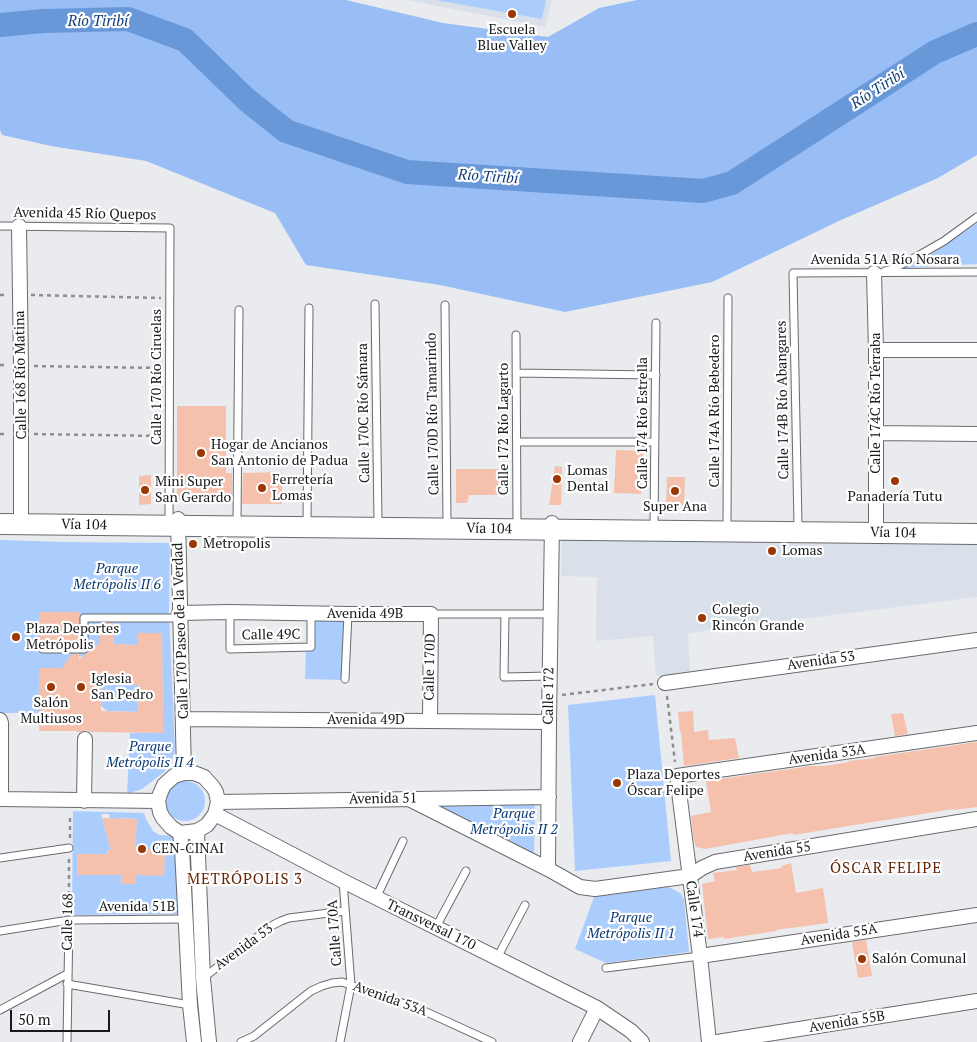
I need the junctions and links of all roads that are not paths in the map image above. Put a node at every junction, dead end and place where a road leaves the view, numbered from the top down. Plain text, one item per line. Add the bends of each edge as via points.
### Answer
1 (977, 217) edge
2 (0, 226) edge
3 (18, 226) junction
4 (170, 228) joint
5 (977, 272) edge
6 (794, 273) joint
7 (874, 273) junction
8 (728, 298) dead end
9 (375, 304) dead end
10 (445, 305) dead end
11 (309, 308) dead end
12 (239, 310) dead end
13 (656, 323) dead end
14 (516, 335) dead end
15 (876, 350) junction
16 (977, 350) edge
17 (516, 372) junction
18 (656, 375) junction
19 (876, 433) junction
20 (977, 434) edge
21 (517, 442) junction
22 (655, 442) junction
23 (0, 518) edge
24 (238, 520) junction
25 (21, 521) junction
26 (307, 521) junction
27 (378, 521) junction
28 (447, 522) junction
29 (173, 523) junction
30 (518, 523) junction
31 (0, 524) edge
32 (654, 524) junction
33 (727, 525) junction
34 (798, 525) junction
35 (552, 526) junction
36 (977, 527) edge
37 (876, 529) junction
38 (977, 534) edge
39 (230, 612) junction
40 (312, 614) junction
41 (348, 614) junction
42 (431, 614) junction
43 (505, 614) junction
44 (550, 614) junction
45 (180, 615) junction
46 (977, 640) edge
47 (43, 649) dead end
48 (550, 676) junction
49 (345, 679) dead end
50 (665, 683) road end
51 (183, 719) junction
52 (0, 720) edge
53 (430, 720) junction
54 (548, 722) junction
55 (977, 733) edge
56 (85, 738) dead end
57 (184, 773) junction
58 (677, 776) joint
59 (548, 797) junction
60 (0, 799) edge
61 (409, 799) junction
62 (77, 801) junction
63 (158, 801) junction
64 (217, 808) junction
65 (977, 819) edge
66 (197, 831) junction
67 (180, 832) junction
68 (403, 841) dead end
69 (69, 848) road end
70 (0, 858) edge
71 (548, 868) junction
72 (466, 871) dead end
73 (690, 876) junction
74 (343, 881) junction
75 (376, 898) junction
76 (525, 905) dead end
77 (346, 911) junction
78 (977, 915) edge
79 (186, 919) junction
80 (69, 920) junction
81 (436, 927) junction
82 (0, 930) edge
83 (700, 956) junction
84 (497, 958) junction
85 (606, 968) dead end
86 (67, 974) junction
87 (203, 978) junction
88 (67, 984) junction
89 (351, 985) junction
90 (977, 1001) edge
91 (190, 1005) junction
92 (597, 1008) junction
93 (0, 1010) edge
94 (67, 1042) edge
95 (194, 1042) edge
96 (209, 1042) edge
97 (241, 1042) edge
98 (340, 1042) edge
99 (492, 1042) edge
100 (580, 1042) edge
101 (642, 1042) edge
102 (710, 1042) edge
103 (717, 1042) edge

1 - 7 lane via 944,242 890,270
2 - 3 lane, Avenida 45 Río Quepos
3 - 4 lane, Avenida 45 Río Quepos
3 - 25 street, Calle 168 Río Matina
4 - 29 lane, Calle 170 Río Ciruelas via 169,436
5 - 7 lane, Avenida 51A Río Nosara
6 - 7 lane, Avenida 51A Río Nosara
6 - 34 lane, Calle 174B Río Abangares
7 - 15 street, Calle 174C Río Térraba
8 - 33 lane, Calle 174A Río Bebedero
9 - 27 lane, Calle 170C Río Sámara
10 - 28 lane, Calle 170D Río Tamarindo
11 - 26 lane
12 - 24 lane
13 - 18 lane, Calle 174 Río Estrella
14 - 17 lane, Calle 172 Río Lagarto
15 - 16 street
15 - 19 street, Calle 174C Río Térraba
17 - 18 lane
17 - 21 lane, Calle 172 Río Lagarto
18 - 22 lane, Calle 174 Río Estrella
19 - 20 street
19 - 37 street, Calle 174C Río Térraba
21 - 22 lane
21 - 30 lane, Calle 172 Río Lagarto
22 - 32 lane, Calle 174 Río Estrella
23 - 25 main road, Vía 104
24 - 26 main road, Vía 104
24 - 29 main road, Vía 104
25 - 29 main road, Vía 104
25 - 31 main road, Vía 104
26 - 27 main road, Vía 104
27 - 28 main road, Vía 104
28 - 30 main road, Vía 104
29 - 35 main road, Vía 104
29 - 45 street, Calle 170 Paseo de la Verdad
30 - 35 main road, Vía 104
32 - 33 main road, Vía 104
32 - 35 main road, Vía 104
33 - 34 main road, Vía 104
34 - 37 main road, Vía 104
35 - 37 main road, Vía 104
35 - 44 street, Calle 172
36 - 37 main road, Vía 104
37 - 38 main road, Vía 104
39 - 40 street, Avenida 49B
39 - 40 lane, Calle 49C via 230,649 311,647
39 - 45 street, Avenida 49B
40 - 41 street, Avenida 49B
41 - 42 street, Avenida 49B
41 - 49 lane
42 - 43 lane, Avenida 49B
42 - 53 street, Calle 170D
43 - 44 lane, Avenida 49B
43 - 48 lane via 504,677
44 - 48 street, Calle 172
45 - 47 lane via 84,618 84,649
45 - 51 street, Calle 170 Paseo de la Verdad
46 - 50 street, Avenida 53
48 - 54 street, Calle 172
51 - 53 street, Avenida 49D
51 - 57 street, Calle 170 Paseo de la Verdad
52 - 60 street
53 - 54 street, Avenida 49D
54 - 59 street, Calle 172
55 - 58 street, Avenida 53A
56 - 62 street
57 - 63 street via 174,776 164,785
57 - 64 street via 204,777 216,792
58 - 73 street, Calle 174
59 - 61 street, Avenida 51
59 - 71 street, Calle 172
60 - 62 street
61 - 64 street, Avenida 51
61 - 71 street
62 - 63 street
63 - 67 street via 163,818
64 - 66 street via 207,825
64 - 74 street, Transversal 170
65 - 73 street, Avenida 55 via 715,862
66 - 67 street
66 - 87 street
67 - 79 street
68 - 75 lane
69 - 70 lane
71 - 73 street, Avenida 55 via 580,888 596,889
72 - 81 lane
73 - 83 street, Calle 174
74 - 75 street, Transversal 170
74 - 77 lane, Calle 170A
75 - 81 street, Transversal 170
76 - 84 lane
77 - 87 lane, Avenida 53 via 281,921
77 - 89 lane, Calle 170A
78 - 83 street, Avenida 55A
79 - 80 lane, Avenida 51B
79 - 91 street
80 - 82 lane, Avenida 51B
80 - 86 lane, Calle 168
81 - 84 street, Transversal 170
83 - 85 lane
83 - 102 street, Calle 174
84 - 92 street, Transversal 170
86 - 88 lane, Calle 168
86 - 93 lane
87 - 96 street
88 - 91 lane
88 - 94 lane, Calle 168
89 - 97 lane, Avenida 53A via 332,983 310,991 254,1036
89 - 98 lane, Calle 170A
89 - 99 lane, Avenida 53A via 422,1010
90 - 103 street, Avenida 55B
91 - 95 street
92 - 100 street
92 - 101 street, Transversal 170

